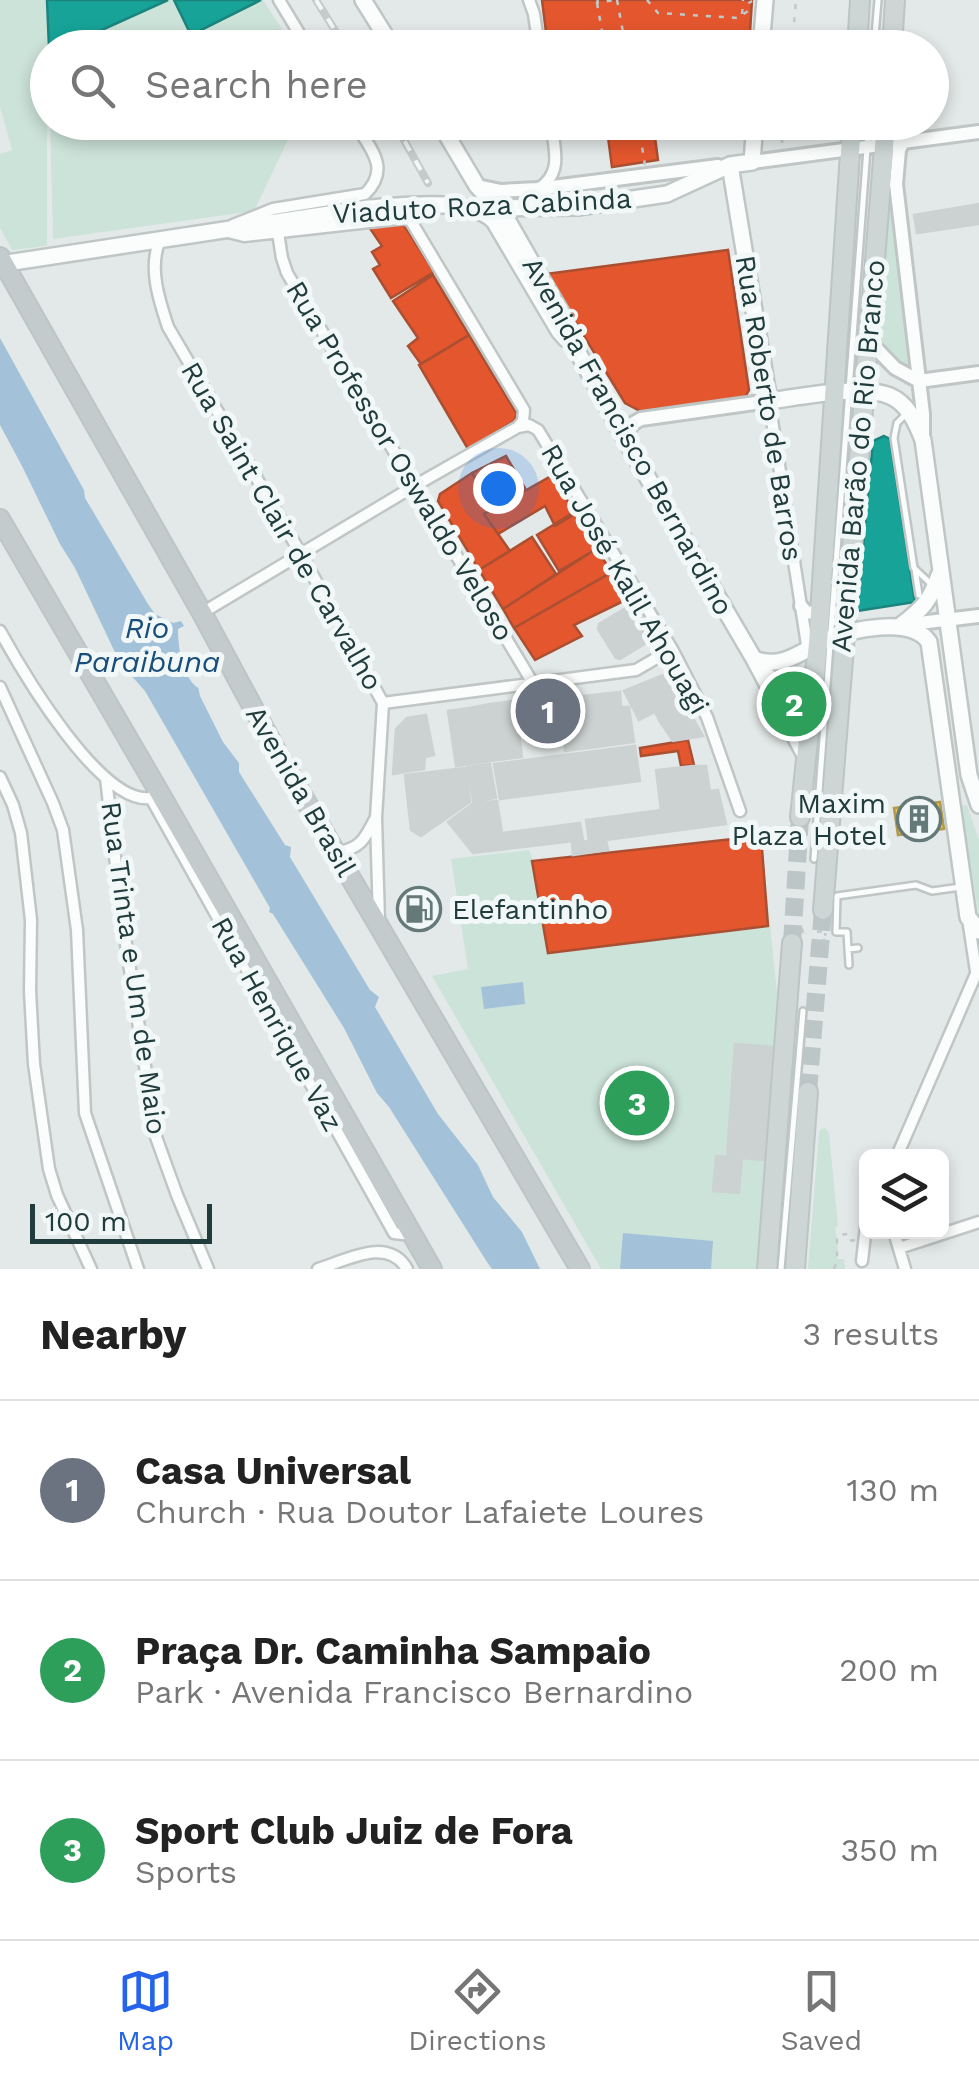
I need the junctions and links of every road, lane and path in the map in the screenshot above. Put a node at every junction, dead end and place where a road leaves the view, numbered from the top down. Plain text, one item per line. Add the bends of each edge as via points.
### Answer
1 (279, 0) edge
2 (363, 0) edge
3 (529, 0) edge
4 (615, 0) edge
5 (647, 0) edge
6 (744, 0) edge
7 (766, 0) edge
8 (796, 0) edge
9 (860, 0) edge
10 (878, 0) edge
11 (895, 0) edge
12 (598, 2) edge
13 (742, 16) junction
14 (297, 30) edge
15 (382, 30) edge
16 (537, 30) edge
17 (602, 30) edge
18 (622, 30) edge
19 (763, 30) edge
20 (794, 30) edge
21 (858, 30) edge
22 (876, 30) edge
23 (893, 30) edge
24 (979, 132) edge
25 (949, 136) edge
26 (365, 140) edge
27 (450, 140) edge
28 (553, 140) edge
29 (641, 140) edge
30 (754, 140) edge
31 (782, 140) edge
32 (863, 140) edge
33 (868, 140) edge
34 (872, 140) edge
35 (919, 140) edge
36 (904, 142) junction
37 (782, 143) dead end
38 (867, 147) junction
39 (752, 162) junction
40 (730, 165) junction
41 (647, 176) junction
42 (478, 186) junction
43 (538, 190) junction
44 (470, 208) junction
45 (282, 226) junction
46 (223, 232) junction
47 (160, 240) junction
48 (1, 262) edge
49 (867, 340) junction
50 (575, 348) junction
51 (979, 373) edge
52 (918, 381) junction
53 (849, 393) junction
54 (770, 402) junction
55 (909, 411) junction
56 (518, 427) junction
57 (625, 439) junction
58 (923, 440) junction
59 (416, 485) junction
60 (0, 519) edge
61 (301, 554) junction
62 (914, 568) junction
63 (941, 568) junction
64 (926, 593) junction
65 (801, 606) junction
66 (821, 606) junction
67 (202, 612) junction
68 (979, 616) edge
69 (948, 620) junction
70 (900, 626) junction
71 (0, 631) edge
72 (825, 642) junction
73 (672, 649) junction
74 (754, 659) junction
75 (534, 685) junction
76 (0, 688) edge
77 (810, 701) junction
78 (383, 703) junction
79 (823, 724) junction
80 (806, 757) junction
81 (974, 774) edge
82 (0, 777) edge
83 (106, 778) junction
84 (948, 778) junction
85 (153, 791) junction
86 (979, 806) edge
87 (740, 810) dead end
88 (800, 817) tunnel mouth
89 (376, 818) junction
90 (336, 853) junction
91 (814, 859) dead end
92 (964, 886) junction
93 (823, 910) tunnel mouth
94 (968, 917) junction
95 (379, 927) junction
96 (979, 931) edge
97 (817, 932) dead end
98 (825, 933) dead end
99 (800, 938) tunnel mouth
100 (858, 948) dead end
101 (848, 949) junction
102 (849, 965) dead end
103 (977, 969) edge
104 (803, 1011) dead end
105 (808, 1092) tunnel mouth
106 (901, 1149) edge
107 (979, 1222) edge
108 (859, 1229) edge
109 (865, 1239) edge
110 (897, 1239) edge
111 (900, 1248) junction
112 (862, 1261) dead end
113 (91, 1269) edge
114 (138, 1269) edge
115 (208, 1269) edge
116 (318, 1269) edge
117 (407, 1269) edge
118 (432, 1269) edge
119 (580, 1269) edge
120 (766, 1269) edge
121 (781, 1269) edge
122 (796, 1269) edge
123 (834, 1269) edge
124 (905, 1269) edge

1 - 14 street
2 - 15 main road
3 - 16 street
4 - 12 path
4 - 18 path
5 - 13 path via 658,13
6 - 13 path
6 - 13 path via 748,11
7 - 19 main road
8 - 20 path
9 - 21 main road
10 - 22 lane
11 - 23 main road
12 - 17 path
24 - 25 street
26 - 46 street via 379,172 365,194 273,208
27 - 42 main road, Avenida Francisco Bernardino
28 - 43 street via 555,174
29 - 41 path
30 - 39 main road
31 - 37 path
32 - 38 main road, Avenida Barão do Rio Branco
33 - 38 lane, Avenida Barão do Rio Branco
34 - 38 main road, Avenida Barão do Rio Branco
35 - 36 street
36 - 38 street
36 - 52 street via 896,184
38 - 39 street
38 - 49 main road, Avenida Barão do Rio Branco
38 - 53 main road, Avenida Barão do Rio Branco
39 - 40 main road, Viaduto Roza Cabinda
40 - 41 street
40 - 44 main road, Viaduto Roza Cabinda, bridge via 667,194 578,207
40 - 54 main road, Rua Roberto de Barros
41 - 43 street
42 - 43 street
42 - 50 main road, Avenida Francisco Bernardino via 505,216
44 - 45 main road, Viaduto Roza Cabinda via 404,206
44 - 50 main road via 494,221 558,331
45 - 46 main road, Viaduto Roza Cabinda
45 - 56 street, Rua José Kalil Ahouagi via 410,222 524,410
45 - 59 street, Rua Professor Oswaldo Veloso via 288,273
46 - 47 main road, Viaduto Roza Cabinda
47 - 48 main road, Viaduto Roza Cabinda
47 - 61 street, Rua Saint Clair de Carvalho via 154,261 168,327
48 - 67 highway, Avenida Brasil
49 - 52 street
49 - 53 main road, Avenida Barão do Rio Branco
50 - 57 main road, Avenida Francisco Bernardino
51 - 52 street
52 - 58 street
53 - 54 main road
53 - 55 main road via 890,396
53 - 66 main road, Avenida Barão do Rio Branco
53 - 72 main road, Avenida Barão do Rio Branco
54 - 57 street via 641,419
54 - 65 street, Rua Roberto de Barros
55 - 58 main road
55 - 62 lane via 894,438
56 - 59 street
56 - 73 street, Rua José Kalil Ahouagi via 538,430
57 - 74 main road, Avenida Francisco Bernardino
58 - 63 main road
59 - 61 street
59 - 75 street, Rua Professor Oswaldo Veloso
60 - 85 highway
61 - 67 street
61 - 78 street, Rua Saint Clair de Carvalho
62 - 64 lane
62 - 64 lane via 930,582
63 - 64 main road
63 - 69 main road
64 - 70 main road via 921,610
65 - 66 street via 814,613
65 - 72 street, Rua Roberto de Barros
66 - 72 main road, Avenida Barão do Rio Branco
67 - 90 highway, Avenida Brasil
68 - 69 street
69 - 70 street
69 - 81 main road
70 - 72 main road
70 - 84 main road via 929,642
71 - 83 street via 42,703
72 - 74 main road via 783,662
72 - 77 main road, Avenida Barão do Rio Branco
72 - 79 lane, Avenida Barão do Rio Branco
72 - 93 main road, Avenida Barão do Rio Branco
73 - 75 street via 636,670
73 - 87 street, Rua José Kalil Ahouagi via 707,717
74 - 77 lane
74 - 80 main road, Avenida Francisco Bernardino
75 - 78 street
76 - 114 street via 63,830 77,930 86,1113
77 - 79 lane
77 - 80 main road, Avenida Barão do Rio Branco
78 - 89 street, Rua Saint Clair de Carvalho
79 - 91 lane, Avenida Barão do Rio Branco
80 - 88 main road, Avenida Barão do Rio Branco
81 - 84 street
81 - 86 main road
82 - 113 street via 21,832 34,1064 49,1169
83 - 85 street via 142,799
83 - 115 street, Rua Trinta e Um de Maio via 156,1137
84 - 92 main road
85 - 118 highway
89 - 90 street via 364,840
89 - 95 street, Rua Saint Clair de Carvalho
90 - 95 highway, Avenida Brasil
92 - 94 main road
92 - 101 lane via 837,896 836,932 847,932
94 - 96 main road
94 - 103 street
95 - 119 highway, Avenida Brasil
97 - 98 path via 828,949
99 - 120 main road
100 - 101 lane
101 - 102 lane
103 - 106 street
104 - 121 lane
105 - 122 main road
107 - 111 street
108 - 123 path via 856,1240 837,1236
109 - 112 street
110 - 111 street
111 - 124 street
116 - 117 street via 386,1251

